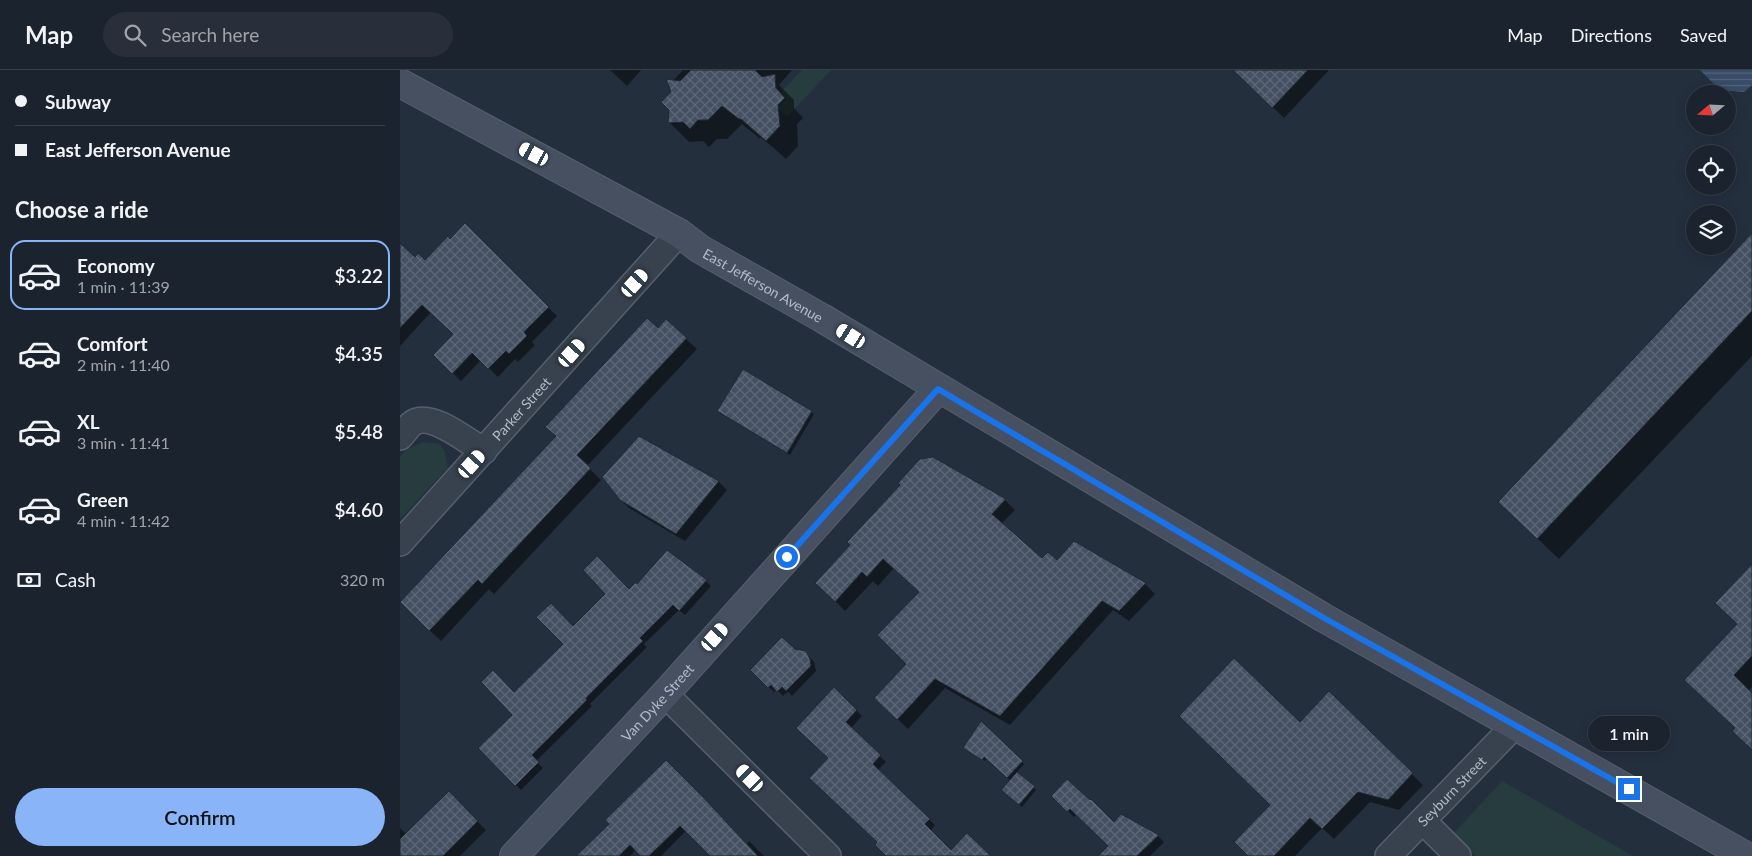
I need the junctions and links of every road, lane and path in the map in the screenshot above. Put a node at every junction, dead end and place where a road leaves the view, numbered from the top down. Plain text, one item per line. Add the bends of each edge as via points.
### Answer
1 (400, 82) edge
2 (679, 233) junction
3 (938, 389) junction
4 (400, 437) edge
5 (484, 451) junction
6 (400, 543) edge
7 (665, 694) junction
8 (1516, 725) junction
9 (1423, 821) junction
10 (514, 856) edge
11 (828, 856) edge
12 (1388, 856) edge
13 (1458, 856) edge
14 (1746, 856) edge

1 - 2 main road, East Jefferson Avenue
2 - 3 main road, East Jefferson Avenue via 700,249
2 - 5 street, Parker Street
3 - 7 main road, Van Dyke Street
3 - 8 main road, East Jefferson Avenue via 1315,613
4 - 5 street, Parker Street via 418,421 433,422
5 - 6 street, Parker Street
7 - 10 main road, Van Dyke Street
7 - 11 street
8 - 9 street, Seyburn Street
8 - 14 main road, East Jefferson Avenue
9 - 12 street, Seyburn Street
9 - 13 street

